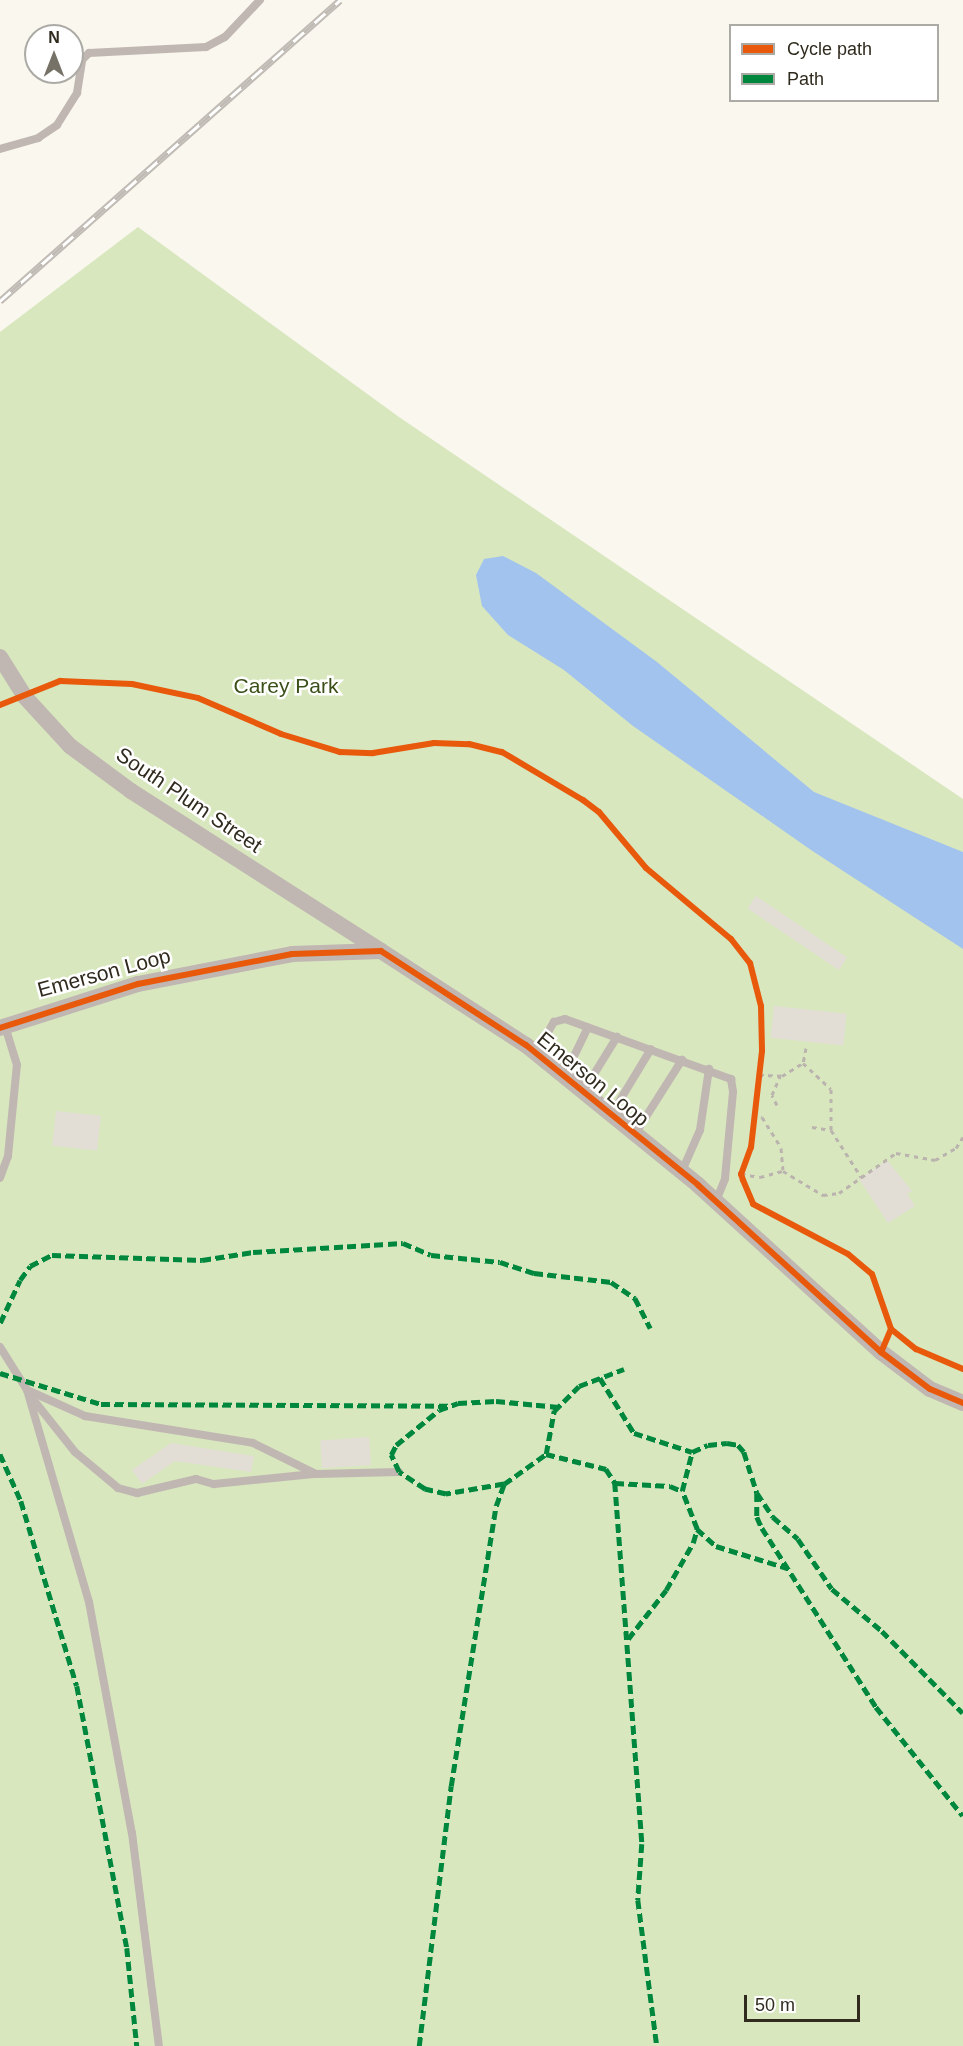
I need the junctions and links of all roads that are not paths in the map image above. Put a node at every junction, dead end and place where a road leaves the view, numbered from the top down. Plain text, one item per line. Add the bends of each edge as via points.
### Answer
1 (260, 0) edge
2 (0, 149) edge
3 (0, 657) edge
4 (381, 951) junction
5 (2, 1027) edge
6 (588, 1027) junction
7 (617, 1037) junction
8 (651, 1049) junction
9 (536, 1054) junction
10 (682, 1060) junction
11 (709, 1069) junction
12 (564, 1077) junction
13 (583, 1092) junction
14 (611, 1115) junction
15 (635, 1134) junction
16 (682, 1172) junction
17 (0, 1178) edge
18 (716, 1201) junction
19 (0, 1347) edge
20 (27, 1390) junction
21 (963, 1403) edge
22 (399, 1472) dead end
23 (316, 1474) junction
24 (159, 2046) edge

1 - 2 lane via 225,37 206,47 89,54 81,60 77,93 57,125 38,138
3 - 4 street, South Plum Street via 25,697 70,746 131,791
4 - 5 street, Emerson Loop via 292,954 138,984
4 - 9 street, Emerson Loop
5 - 17 lane via 17,1065 8,1156
6 - 7 lane
6 - 9 lane via 559,1019
6 - 12 lane
7 - 8 lane
7 - 13 lane
8 - 10 lane
8 - 14 lane
9 - 12 street, Emerson Loop
10 - 11 lane
10 - 15 lane
11 - 16 lane via 700,1130
11 - 18 lane via 727,1076 734,1092 725,1179
12 - 13 street, Emerson Loop
13 - 14 street, Emerson Loop
14 - 15 street, Emerson Loop
15 - 16 street, Emerson Loop
16 - 18 street, Emerson Loop
18 - 21 street, Emerson Loop via 895,1364 930,1389
19 - 20 lane
20 - 23 lane via 85,1416 253,1443
20 - 23 lane via 75,1452 118,1488 137,1493 196,1479 223,1484
20 - 24 lane via 89,1602 132,1833
22 - 23 lane

